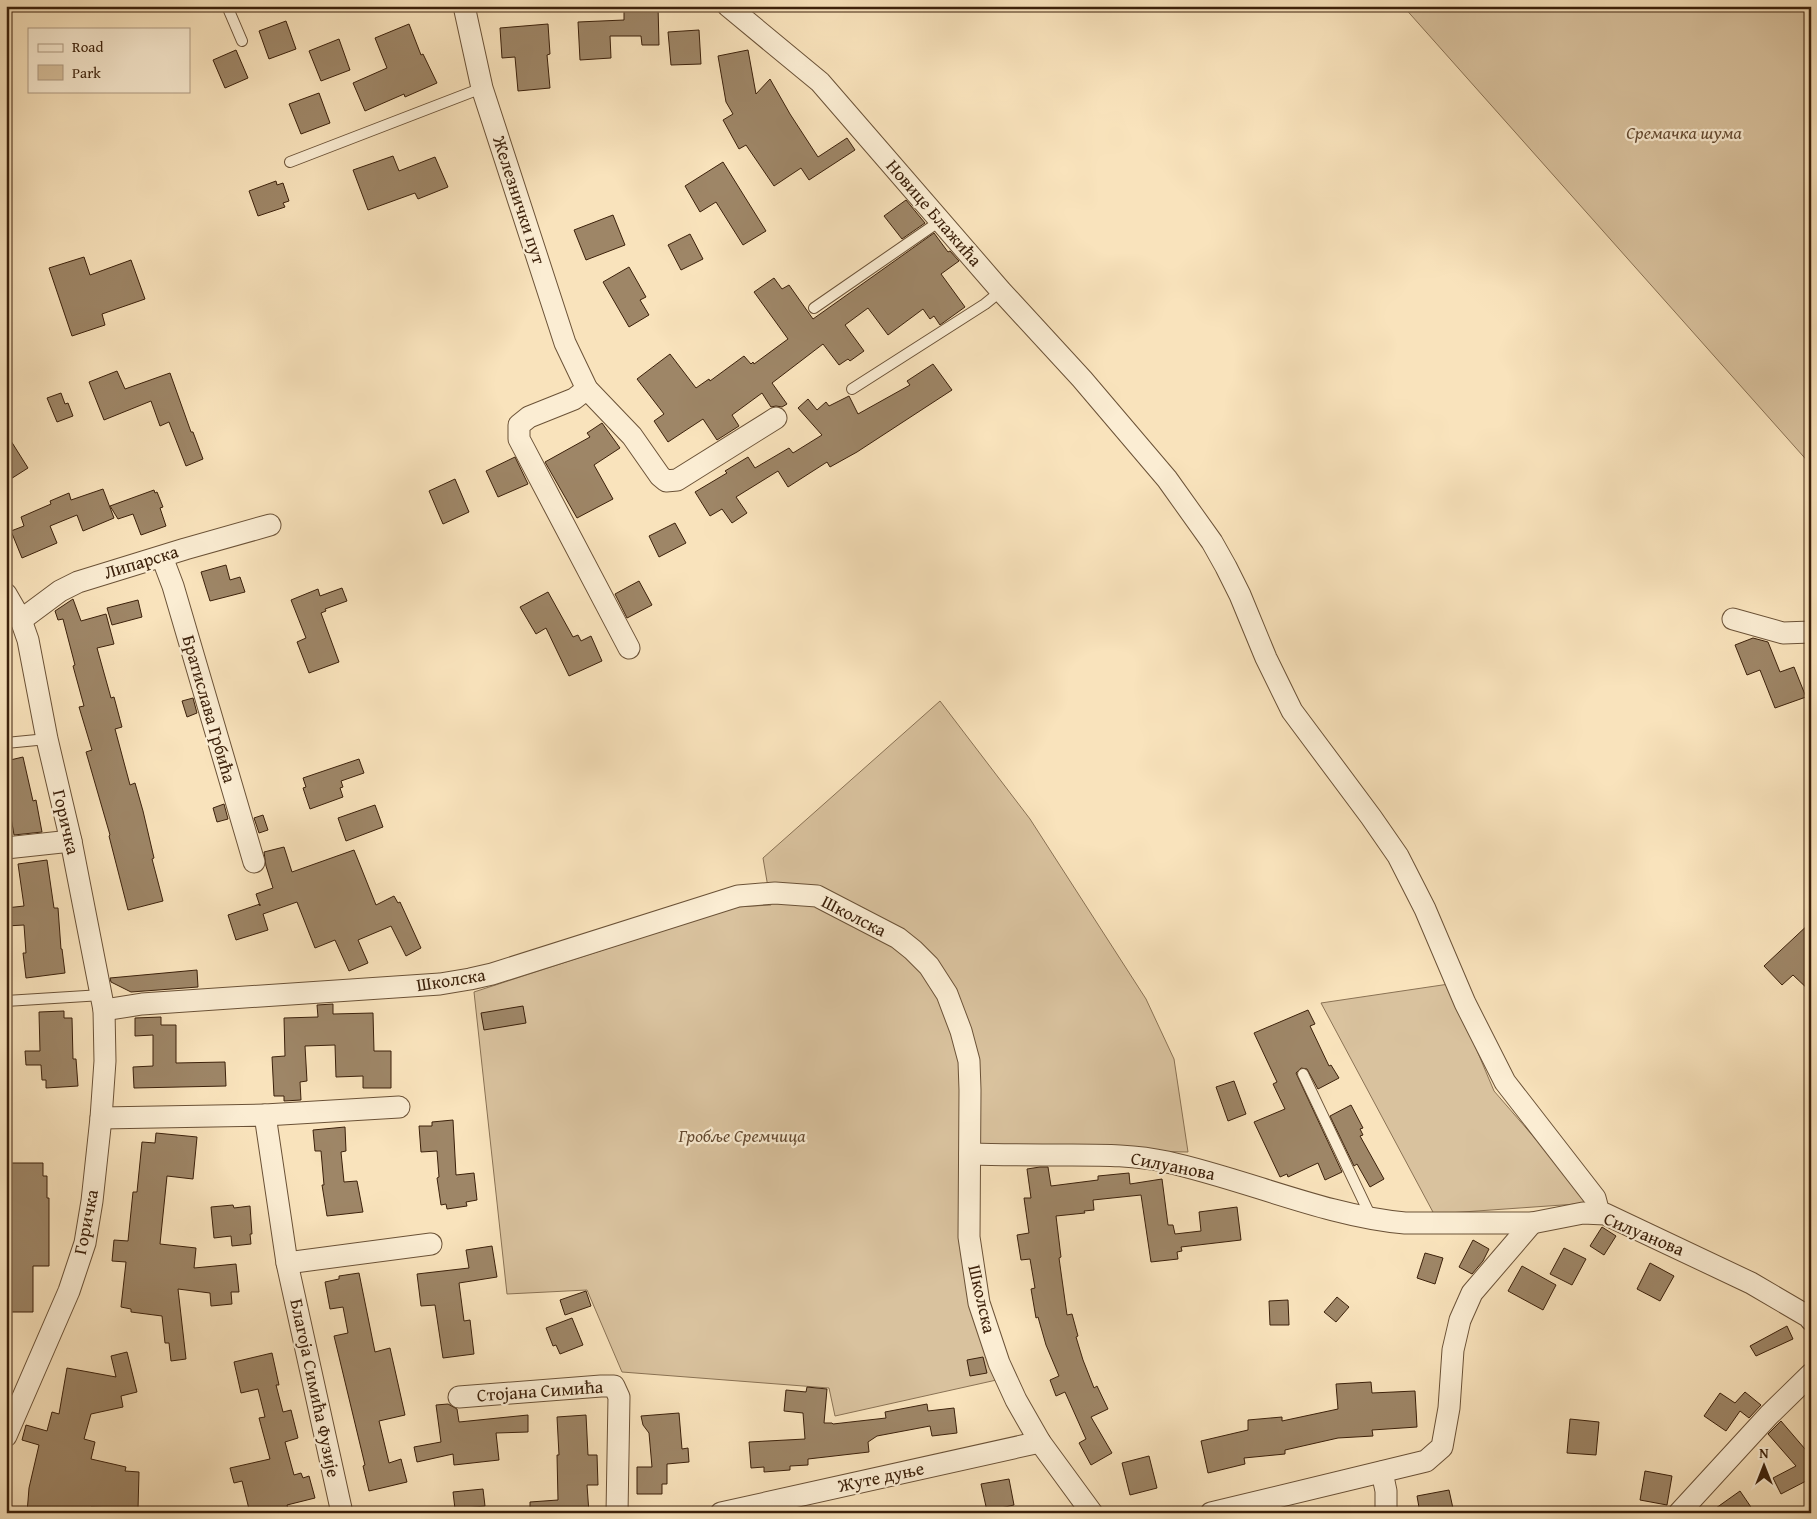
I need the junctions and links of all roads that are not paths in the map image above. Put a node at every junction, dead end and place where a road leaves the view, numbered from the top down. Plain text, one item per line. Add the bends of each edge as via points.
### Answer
1 (227, 6) edge
2 (728, 6) edge
3 (468, 7) edge
4 (242, 42) dead end
5 (482, 88) junction
6 (290, 162) dead end
7 (940, 221) junction
8 (1001, 291) junction
9 (814, 308) dead end
10 (587, 389) junction
11 (852, 389) dead end
12 (776, 418) dead end
13 (270, 525) dead end
14 (162, 557) junction
15 (6, 594) edge
16 (1733, 619) dead end
17 (21, 620) junction
18 (1811, 632) edge
19 (629, 648) dead end
20 (47, 738) junction
21 (6, 743) edge
22 (71, 841) junction
23 (6, 848) edge
24 (254, 862) dead end
25 (6, 1001) edge
26 (103, 1002) junction
27 (1302, 1074) dead end
28 (399, 1106) dead end
29 (265, 1116) junction
30 (101, 1118) junction
31 (970, 1154) junction
32 (1599, 1213) junction
33 (1371, 1217) junction
34 (1532, 1222) junction
35 (431, 1244) dead end
36 (288, 1263) junction
37 (1810, 1317) edge
38 (1811, 1374) edge
39 (459, 1397) dead end
40 (6, 1436) edge
41 (1040, 1442) junction
42 (1382, 1472) junction
43 (342, 1513) edge
44 (617, 1513) edge
45 (721, 1513) edge
46 (1092, 1513) edge
47 (1211, 1513) edge
48 (1386, 1513) edge
49 (1679, 1513) edge

1 - 4 lane
2 - 7 street, Новице Блажића via 820,82
3 - 5 street, Железнички пут
5 - 6 lane
5 - 10 street, Железнички пут via 565,342
7 - 8 street, Новице Блажића
7 - 9 lane
8 - 11 lane
8 - 32 street, Новице Блажића via 1167,479 1212,542 1240,595 1292,711 1390,844 1425,909 1465,1003 1496,1065 1517,1098 1595,1198
10 - 12 street, Железнички пут via 632,436 666,481 677,480
10 - 19 street via 574,399 529,417 519,425 519,439
13 - 14 street, Липарска
14 - 17 street, Липарска via 78,582
14 - 24 street, Братислава Грбића via 174,586
15 - 17 street, Горичка
16 - 18 street via 1783,633
17 - 20 street, Горичка via 28,640
20 - 21 lane
20 - 22 street, Горичка
22 - 23 street
22 - 26 street, Горичка
25 - 26 lane
26 - 30 street, Горичка via 105,1061
26 - 31 street, Школска via 142,1004 440,984 492,974 738,896 775,893 817,896 898,938 930,966 947,994 968,1061
27 - 33 lane
28 - 29 street
29 - 30 street
29 - 36 street, Благоја Симића Фузије
30 - 40 street, Горичка via 85,1243 69,1291
31 - 33 street, Силуанова via 1122,1156 1164,1161 1206,1170 1339,1211
31 - 41 street, Школска via 969,1237 979,1303 1007,1381
32 - 34 street, Силуанова
32 - 37 street, Силуанова via 1751,1283
33 - 34 street, Силуанова via 1405,1223
34 - 42 street via 1472,1293 1460,1320 1453,1350 1449,1408 1442,1447 1426,1460
35 - 36 street
36 - 43 street, Благоја Симића Фузије
38 - 49 street
39 - 44 street, Стојана Симића via 614,1386 618,1397
41 - 45 street, Жуте дуње
41 - 46 street, Школска
42 - 47 street
42 - 48 street

